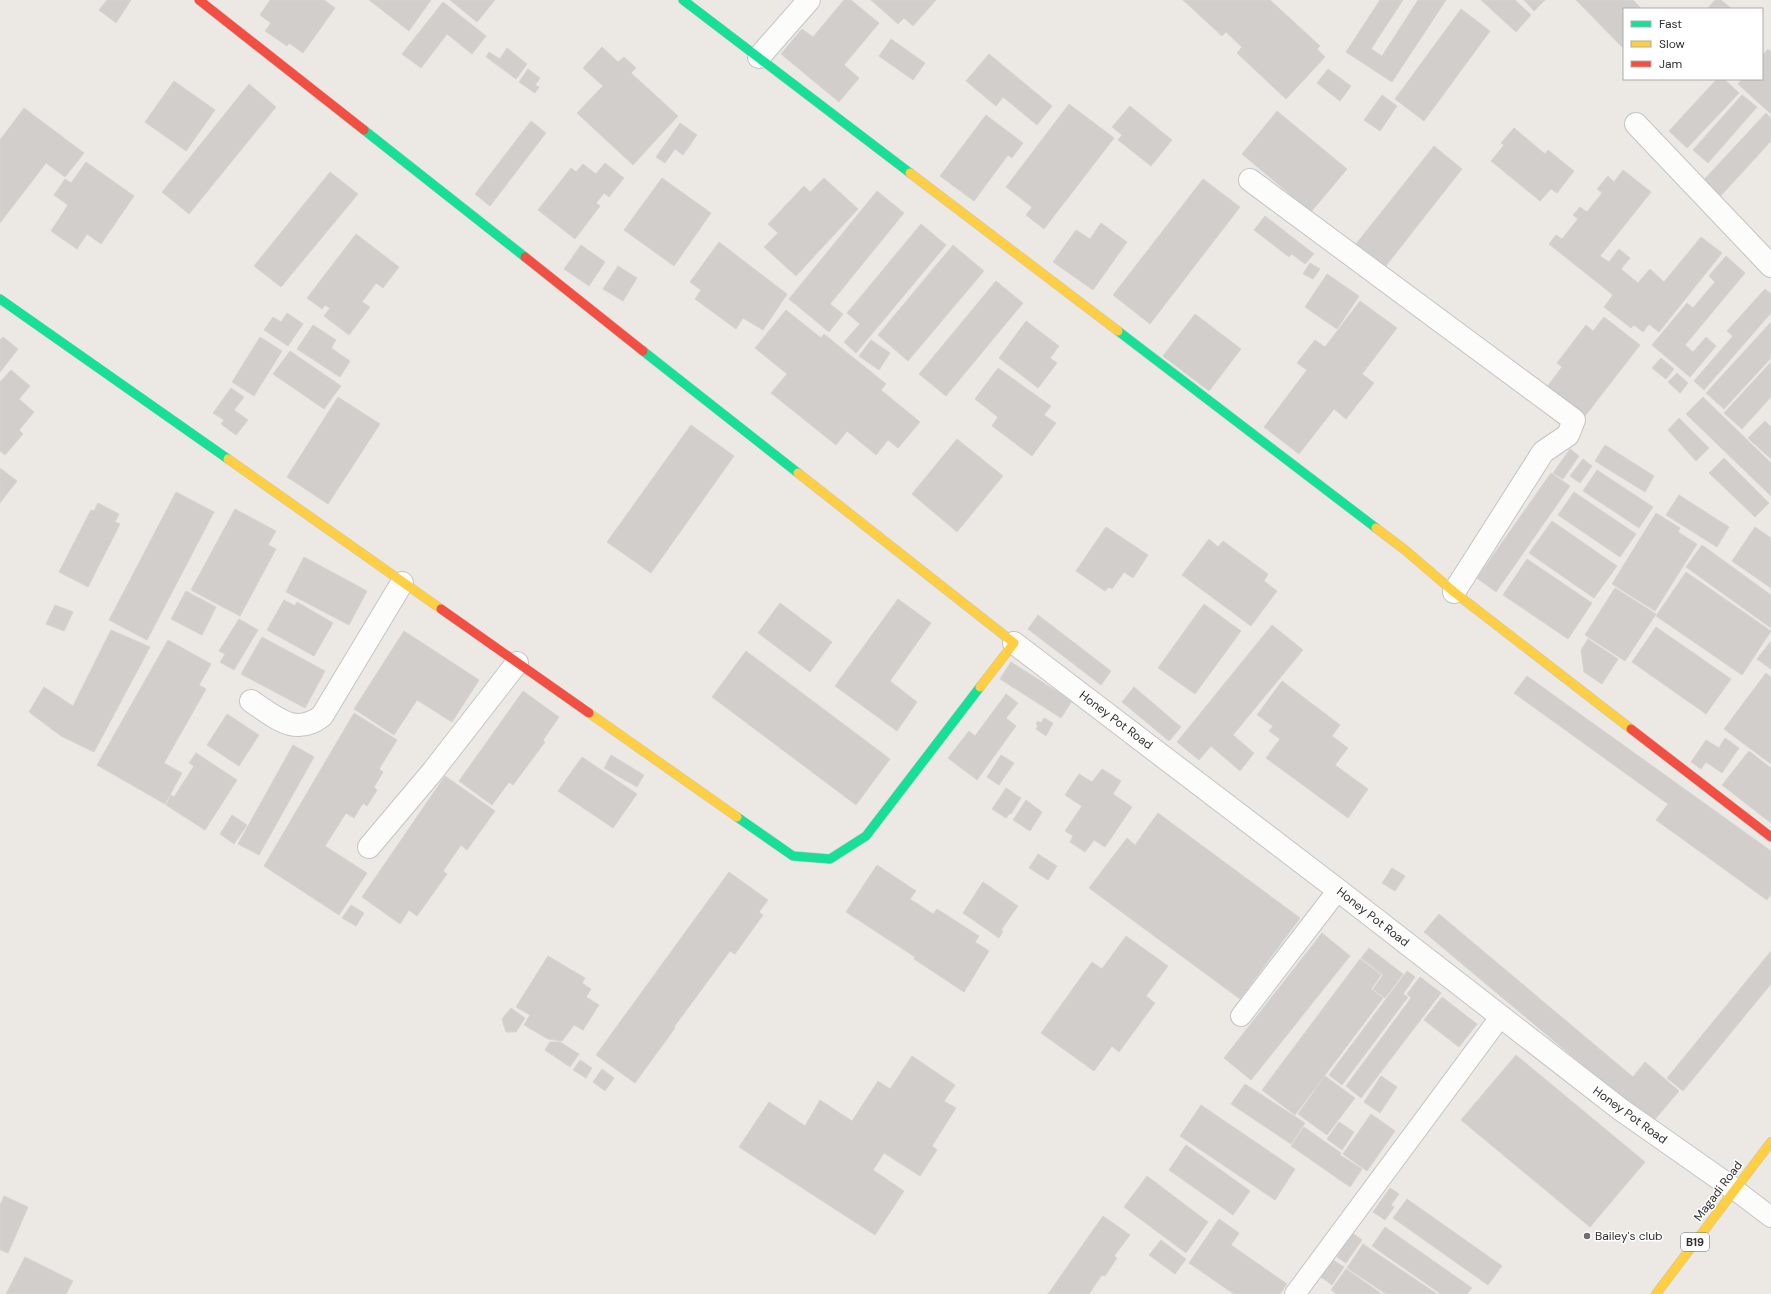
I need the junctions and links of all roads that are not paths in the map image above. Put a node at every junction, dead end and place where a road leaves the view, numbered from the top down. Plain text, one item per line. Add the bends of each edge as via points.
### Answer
1 (199, 0) edge
2 (683, 0) edge
3 (809, 0) edge
4 (759, 57) junction
5 (1636, 124) dead end
6 (1250, 180) dead end
7 (1771, 266) edge
8 (0, 299) edge
9 (402, 583) junction
10 (1454, 592) junction
11 (1014, 643) junction
12 (517, 663) junction
13 (251, 701) dead end
14 (1771, 837) edge
15 (369, 847) dead end
16 (1338, 890) junction
17 (1241, 1016) dead end
18 (1501, 1016) junction
19 (1771, 1142) edge
20 (1734, 1189) junction
21 (1771, 1217) edge
22 (1295, 1294) edge
23 (1656, 1294) edge

1 - 11 main road
2 - 4 main road
3 - 4 street
4 - 10 main road via 1398,545
5 - 7 street
6 - 10 street via 1574,420 1568,435 1543,452
8 - 9 main road
9 - 12 main road
9 - 13 street via 322,716 302,726 284,722
10 - 14 main road
11 - 12 main road via 866,836 830,859 793,856
11 - 16 street, Honey Pot Road
12 - 15 street via 433,771
16 - 17 lane
16 - 18 street, Honey Pot Road
18 - 20 street, Honey Pot Road via 1620,1109
18 - 22 lane
19 - 20 main road, Magadi Road / B19
20 - 21 lane
20 - 23 main road, Magadi Road / B19

